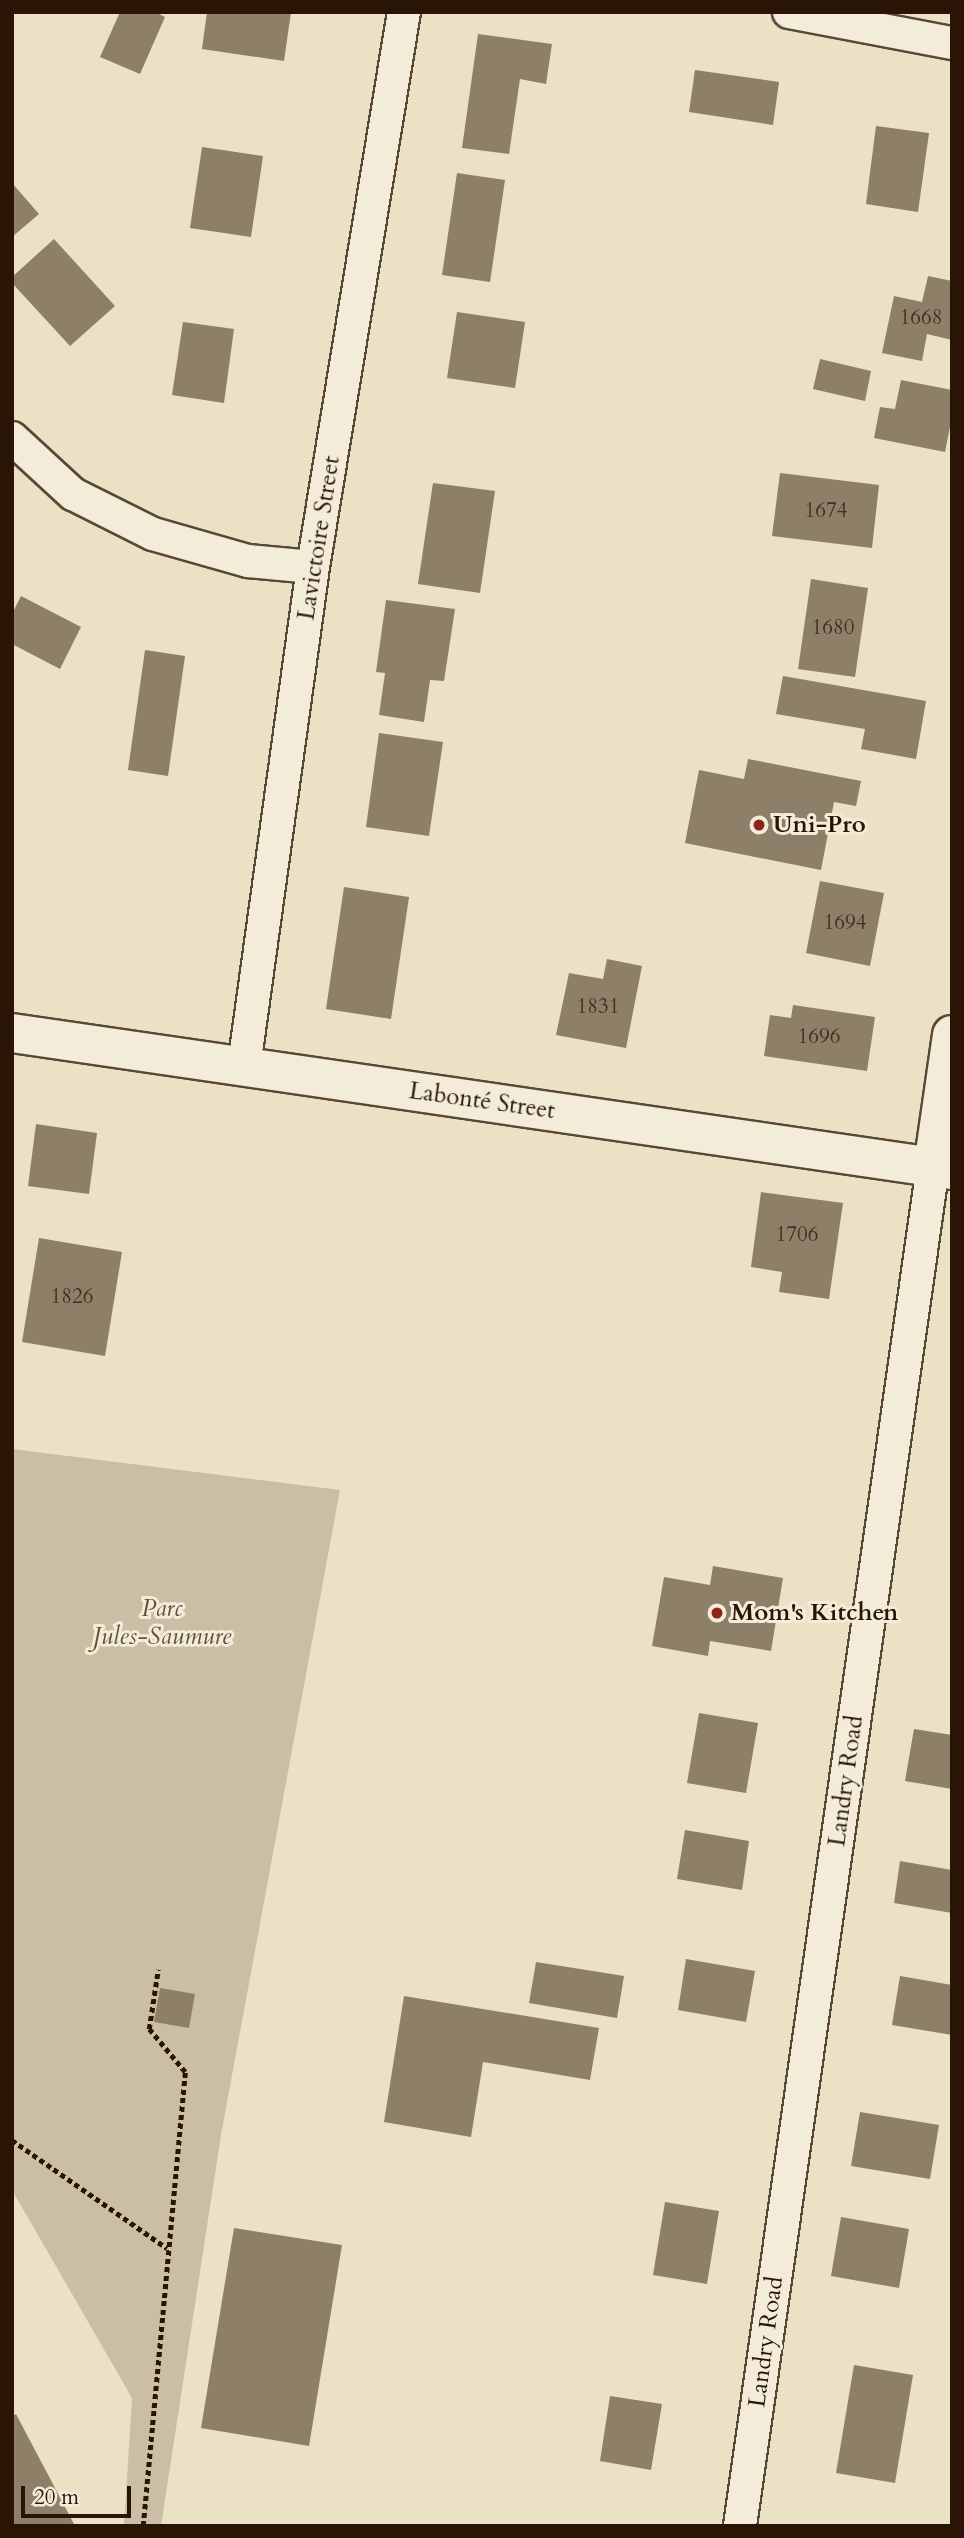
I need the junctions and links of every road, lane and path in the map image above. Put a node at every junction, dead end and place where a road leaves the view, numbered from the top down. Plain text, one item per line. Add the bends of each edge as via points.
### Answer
1 (404, 12) edge
2 (789, 12) edge
3 (952, 43) edge
4 (12, 438) edge
5 (313, 567) junction
6 (12, 1033) edge
7 (952, 1035) edge
8 (244, 1066) junction
9 (943, 1169) edge
10 (158, 1970) dead end
11 (12, 2140) edge
12 (167, 2248) junction
13 (143, 2526) edge
14 (740, 2526) edge

1 - 5 street, Lavictoire Street
2 - 3 street
4 - 5 street via 73,494 153,534 248,561
5 - 8 street, Lavictoire Street
6 - 8 street, Labonté Street
7 - 9 street, Landry Road
8 - 9 street, Labonté Street
9 - 14 street, Landry Road
10 - 12 path via 149,2029 185,2072
11 - 12 path
12 - 13 path

